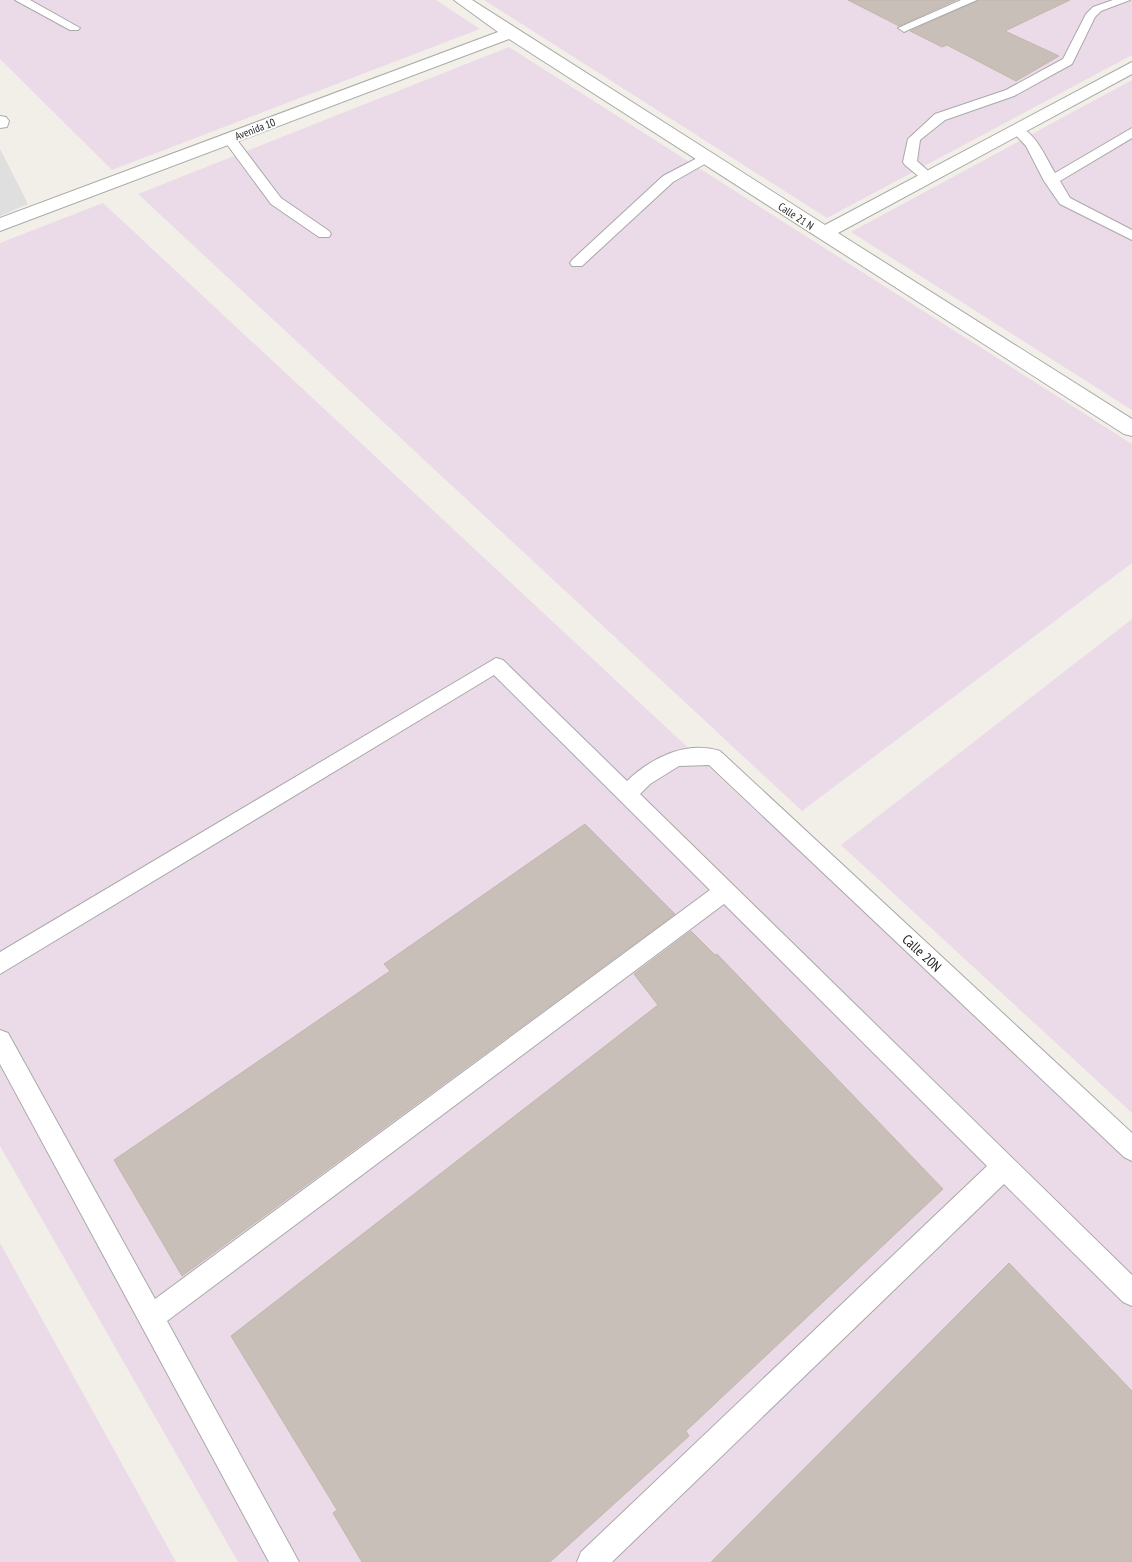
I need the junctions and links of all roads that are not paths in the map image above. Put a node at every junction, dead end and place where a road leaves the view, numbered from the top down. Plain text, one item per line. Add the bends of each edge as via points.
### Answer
1 (21, 0) edge
2 (462, 0) edge
3 (970, 0) edge
4 (1124, 0) edge
5 (74, 28) dead end
6 (904, 28) dead end
7 (510, 33) junction
8 (1132, 67) edge
9 (1016, 130) junction
10 (1132, 132) edge
11 (229, 139) junction
12 (705, 158) junction
13 (928, 177) junction
14 (1051, 181) junction
15 (0, 225) edge
16 (824, 233) junction
17 (324, 234) dead end
18 (1132, 236) edge
19 (577, 264) dead end
20 (1132, 429) edge
21 (626, 794) junction
22 (725, 891) junction
23 (0, 964) edge
24 (0, 1041) edge
25 (1132, 1149) edge
26 (1004, 1167) junction
27 (1132, 1293) edge
28 (150, 1318) junction
29 (285, 1562) edge
30 (591, 1562) edge

1 - 5 lane
2 - 7 street, Calle 21 N
3 - 6 lane
4 - 13 lane via 1097,9 1090,16 1068,60 1010,93 940,116 914,139 910,162
7 - 11 street, Avenida 10
7 - 12 street, Calle 21 N
8 - 9 street
9 - 13 street
9 - 14 lane via 1031,144
10 - 14 lane
11 - 15 street, Avenida 10
11 - 17 lane via 276,201
12 - 16 street, Calle 21 N
12 - 19 lane via 668,179
13 - 16 street
14 - 18 lane via 1065,201
16 - 20 street, Calle 21 N
21 - 22 lane
21 - 23 lane via 496,665
21 - 25 lane, Calle 20N via 643,778 676,758 713,758
22 - 26 lane
22 - 28 lane
24 - 28 lane
26 - 27 lane
26 - 30 lane
28 - 29 lane

